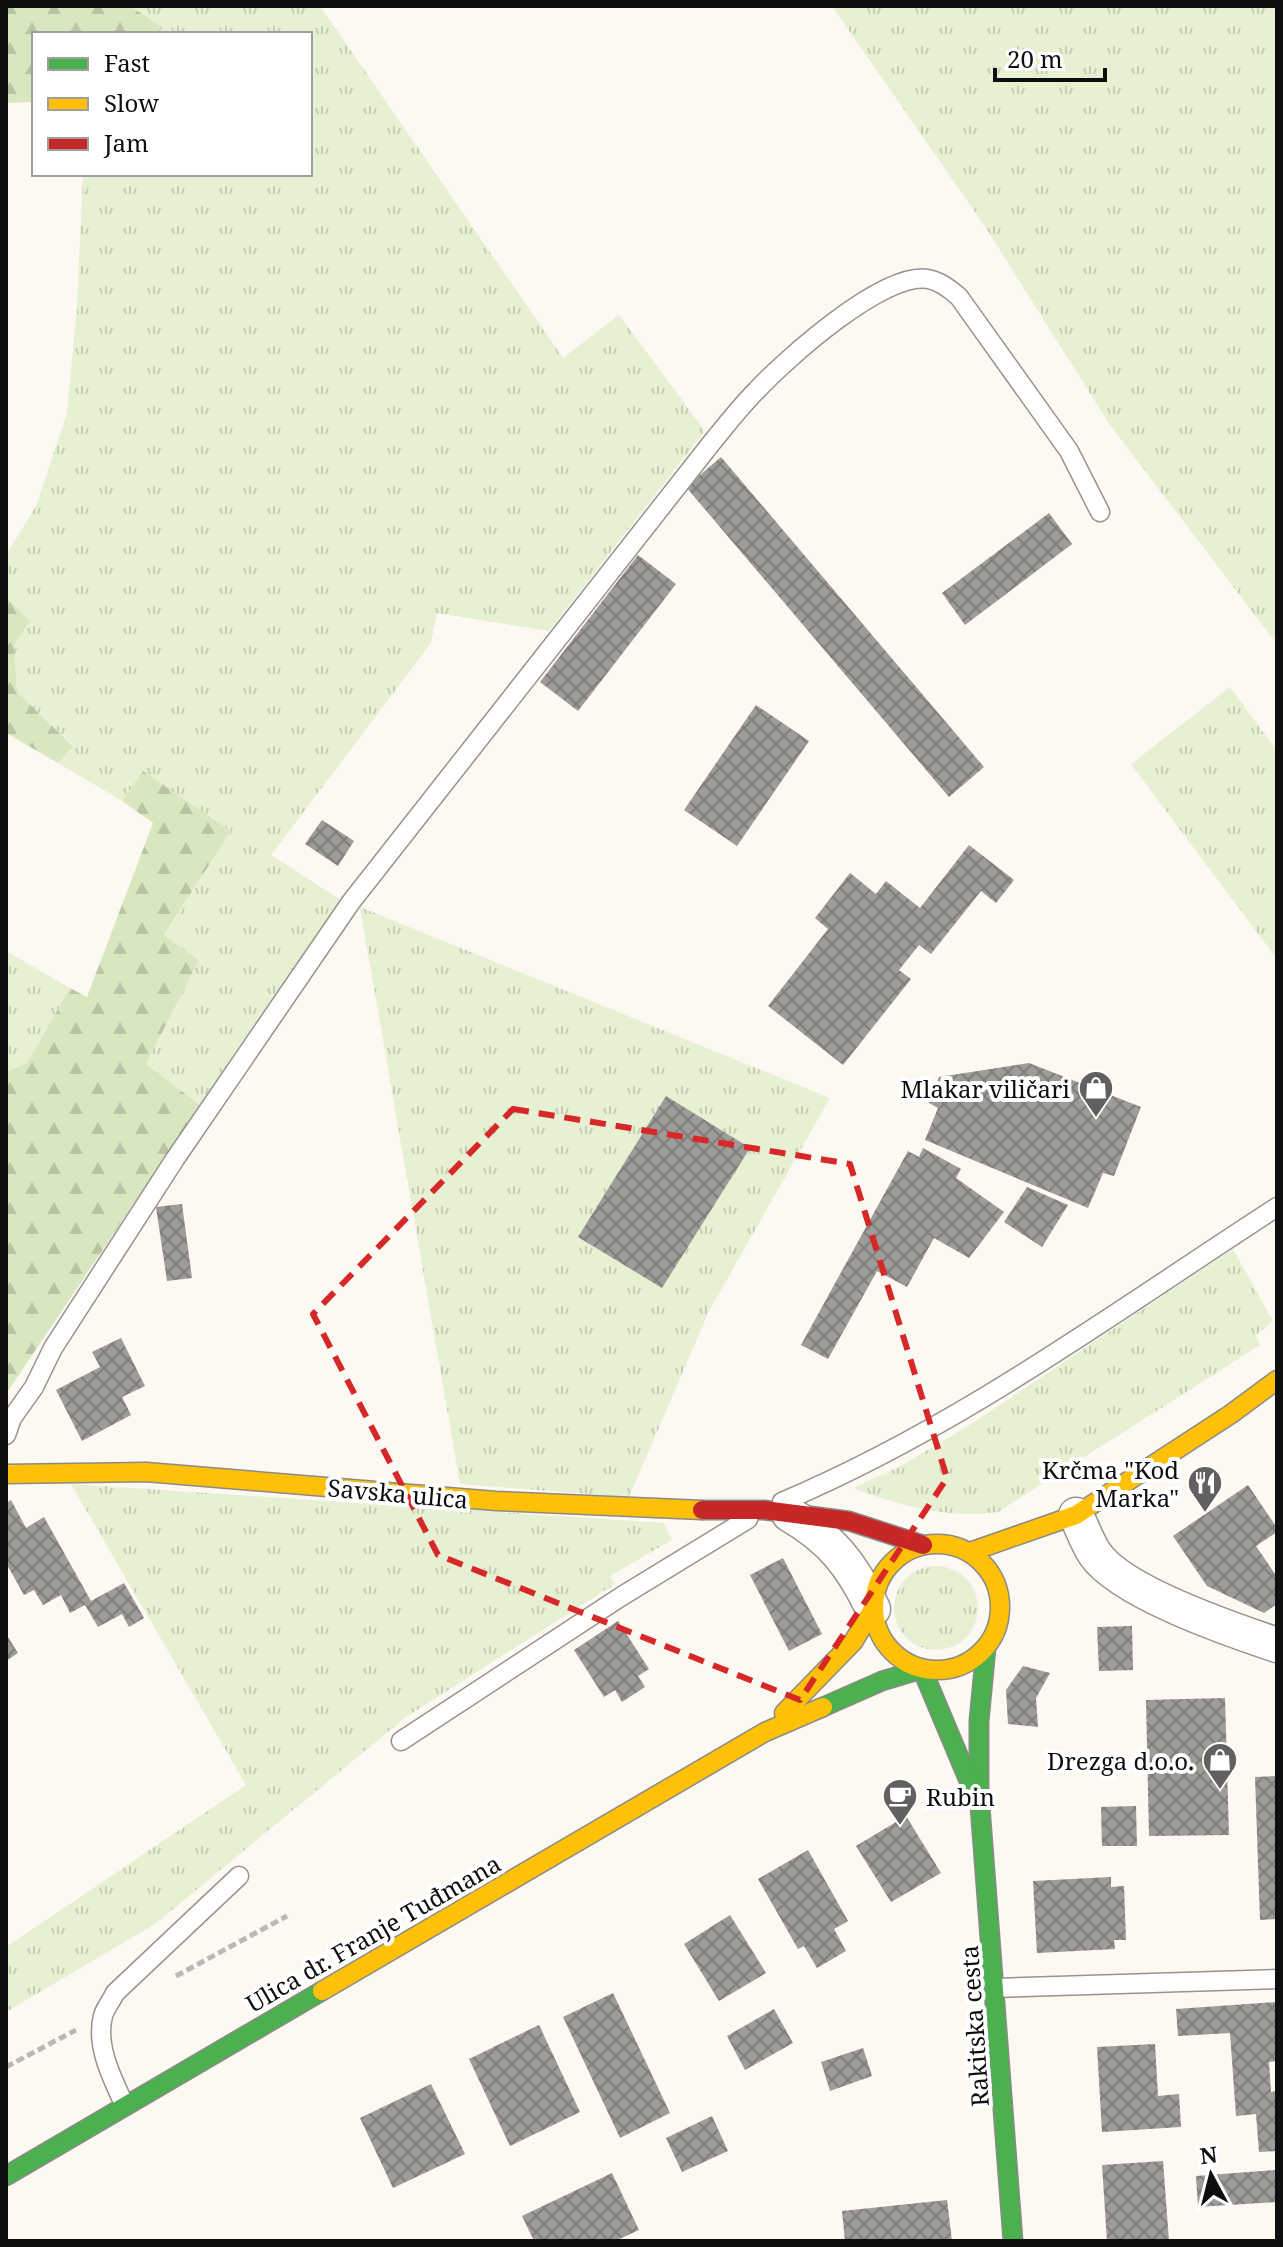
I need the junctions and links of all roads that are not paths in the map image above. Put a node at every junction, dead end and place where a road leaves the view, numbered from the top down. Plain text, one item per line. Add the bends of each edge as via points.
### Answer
1 (1100, 512) dead end
2 (1275, 1213) edge
3 (1277, 1380) edge
4 (6, 1435) edge
5 (6, 1474) edge
6 (776, 1512) junction
7 (1068, 1518) junction
8 (923, 1545) junction
9 (1044, 1545) dead end
10 (970, 1552) junction
11 (1018, 1580) dead end
12 (1001, 1603) junction
13 (873, 1609) junction
14 (1277, 1645) edge
15 (986, 1648) junction
16 (922, 1669) junction
17 (765, 1732) junction
18 (401, 1741) dead end
19 (978, 1807) junction
20 (239, 1876) dead end
21 (1277, 1979) edge
22 (995, 1988) junction
23 (125, 2106) junction
24 (6, 2176) edge
25 (1013, 2241) edge

1 - 4 lane via 1069,451 946,286 928,279 898,284 818,334 757,389 713,441 351,902 175,1159 53,1348
2 - 6 lane via 970,1408
3 - 7 main road
5 - 6 main road, Savska ulica via 146,1472 496,1501
6 - 8 main road, Savska ulica via 849,1521
6 - 13 street via 813,1528 834,1546 857,1575
6 - 18 lane via 622,1596
7 - 9 main road
7 - 10 main road
7 - 14 street via 1106,1566 1129,1583
8 - 10 main road via 949,1544
8 - 13 main road via 902,1553 886,1568
10 - 12 main road via 996,1582
11 - 12 main road
12 - 15 main road via 997,1629
13 - 16 main road via 884,1643 899,1659
13 - 17 main road, Ulica dr. Franje Tuđmana via 853,1642
15 - 16 main road via 966,1665
15 - 19 main road, Rakitska cesta via 980,1687
16 - 17 main road, Ulica dr. Franje Tuđmana
16 - 19 main road, Rakitska cesta
17 - 23 main road, Ulica dr. Franje Tuđmana
19 - 22 main road, Rakitska cesta
20 - 23 lane via 115,1993 103,2015 109,2071
21 - 22 lane
22 - 25 main road, Rakitska cesta
23 - 24 main road, Ulica dr. Franje Tuđmana

